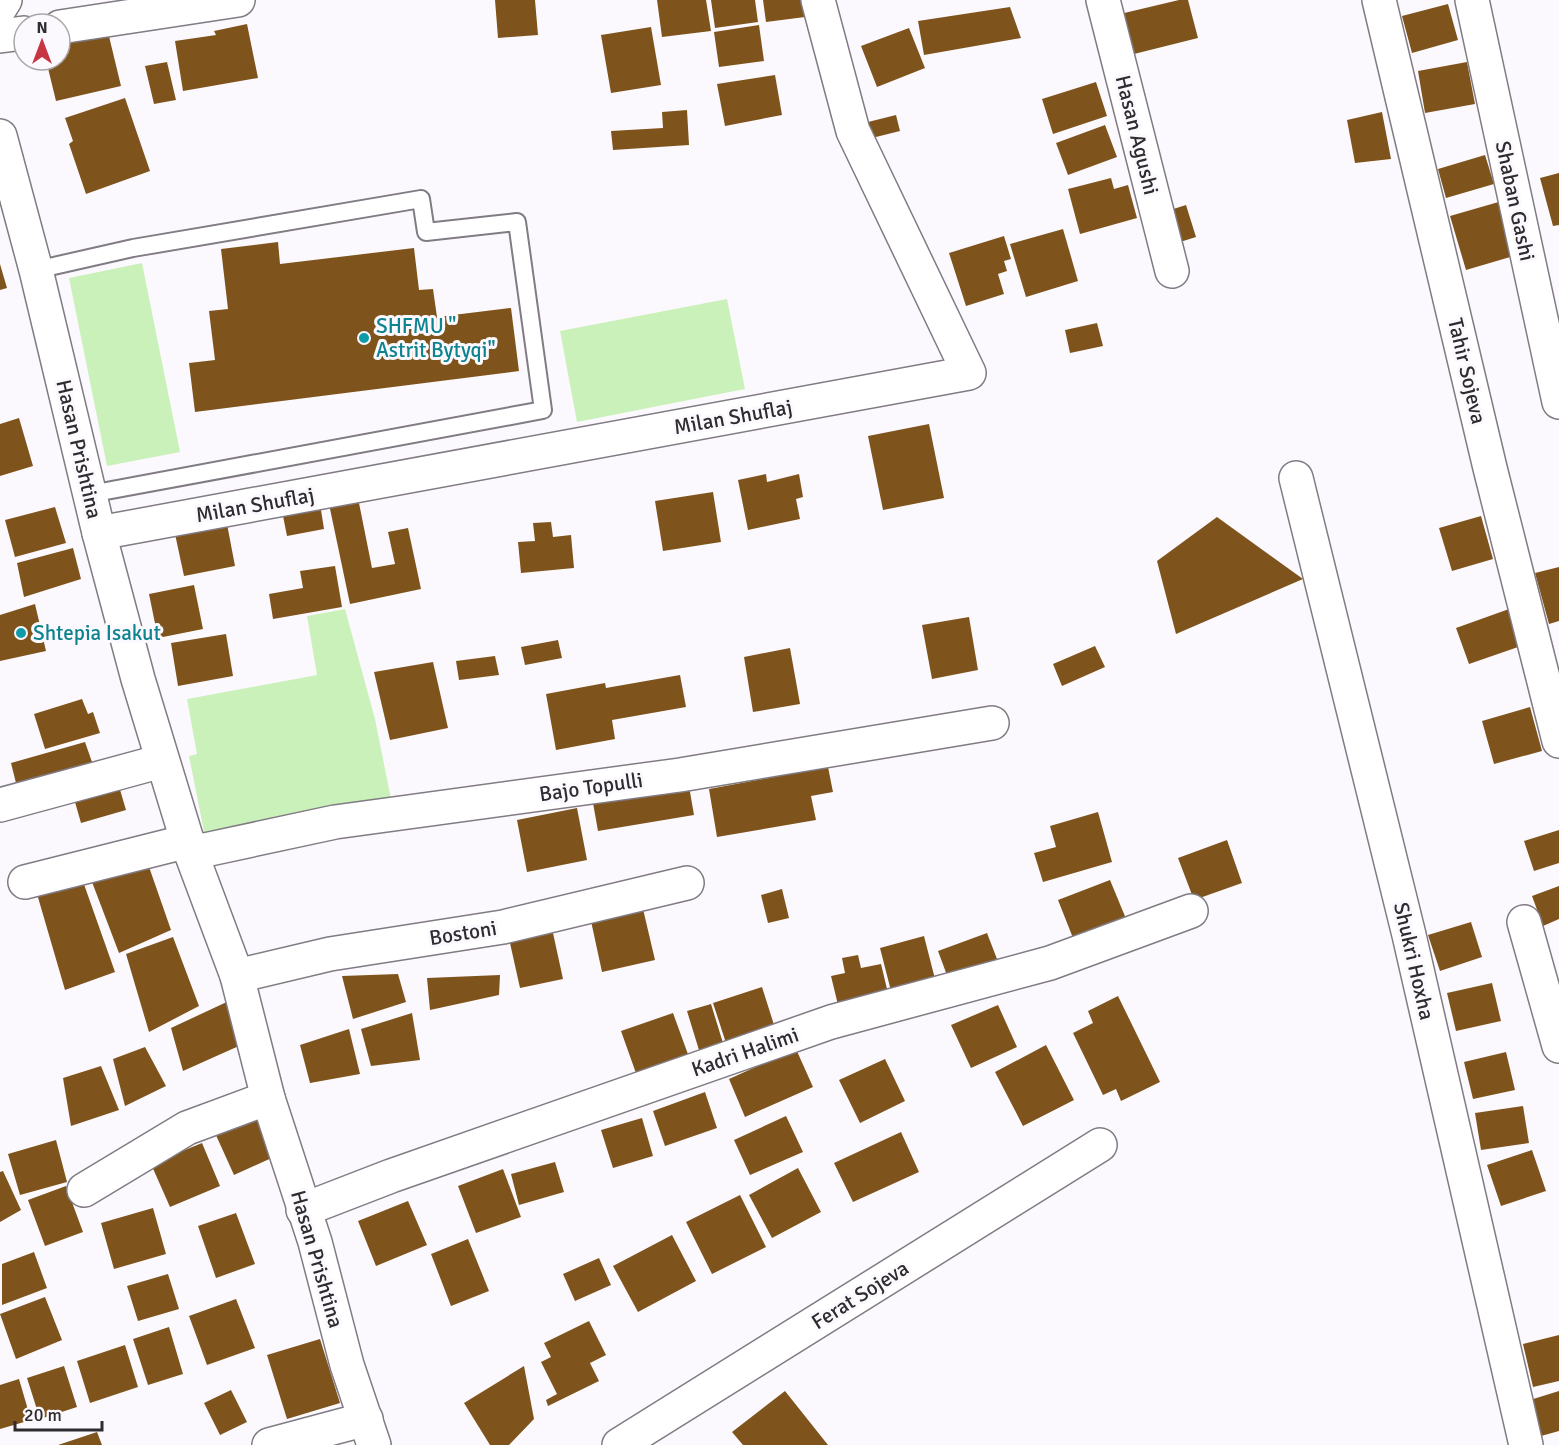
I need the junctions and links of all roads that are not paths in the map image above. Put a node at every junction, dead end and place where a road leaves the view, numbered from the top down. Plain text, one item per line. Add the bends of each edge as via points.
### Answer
1 (5, 0) edge
2 (238, 0) edge
3 (818, 0) edge
4 (1103, 0) edge
5 (1379, 0) edge
6 (1472, 0) edge
7 (0, 8) edge
8 (72, 25) edge
9 (0, 136) edge
10 (36, 270) junction
11 (1172, 271) dead end
12 (1559, 402) edge
13 (1296, 478) dead end
14 (90, 494) junction
15 (99, 533) junction
16 (992, 723) dead end
17 (1559, 741) edge
18 (162, 761) junction
19 (0, 805) edge
20 (189, 847) junction
21 (25, 882) dead end
22 (687, 883) dead end
23 (1191, 911) dead end
24 (1524, 922) dead end
25 (237, 976) junction
26 (1559, 1046) edge
27 (268, 1098) junction
28 (1100, 1145) dead end
29 (84, 1190) dead end
30 (303, 1210) junction
31 (370, 1432) edge
32 (269, 1445) edge
33 (619, 1445) edge
34 (1526, 1445) edge

1 - 7 street
2 - 8 street
3 - 15 street, Milan Shuflaj via 853,131 969,373
4 - 11 street, Hasan Agushi
5 - 17 street, Tahir Sojeva via 1492,479
6 - 12 street, Shaban Gashi
9 - 10 street, Hasan Prishtina
10 - 14 street, Hasan Prishtina
10 - 14 lane via 133,248 421,199 426,232 517,222 543,410
13 - 34 street, Shukri Hoxha via 1408,935
14 - 15 street, Hasan Prishtina
15 - 18 street, Hasan Prishtina
16 - 20 street, Bajo Topulli via 680,775 335,822
18 - 19 street
18 - 20 street, Hasan Prishtina
20 - 21 street
20 - 25 street, Hasan Prishtina
22 - 25 street, Bostoni via 503,927 330,954
23 - 30 street, Kadri Halimi via 1050,963 831,1022
24 - 26 street
25 - 27 street, Hasan Prishtina
27 - 29 street via 187,1128
27 - 30 street, Hasan Prishtina
28 - 33 street, Ferat Sojeva
30 - 31 street, Hasan Prishtina via 315,1242 346,1365
31 - 32 street, Hasan Prishtina

